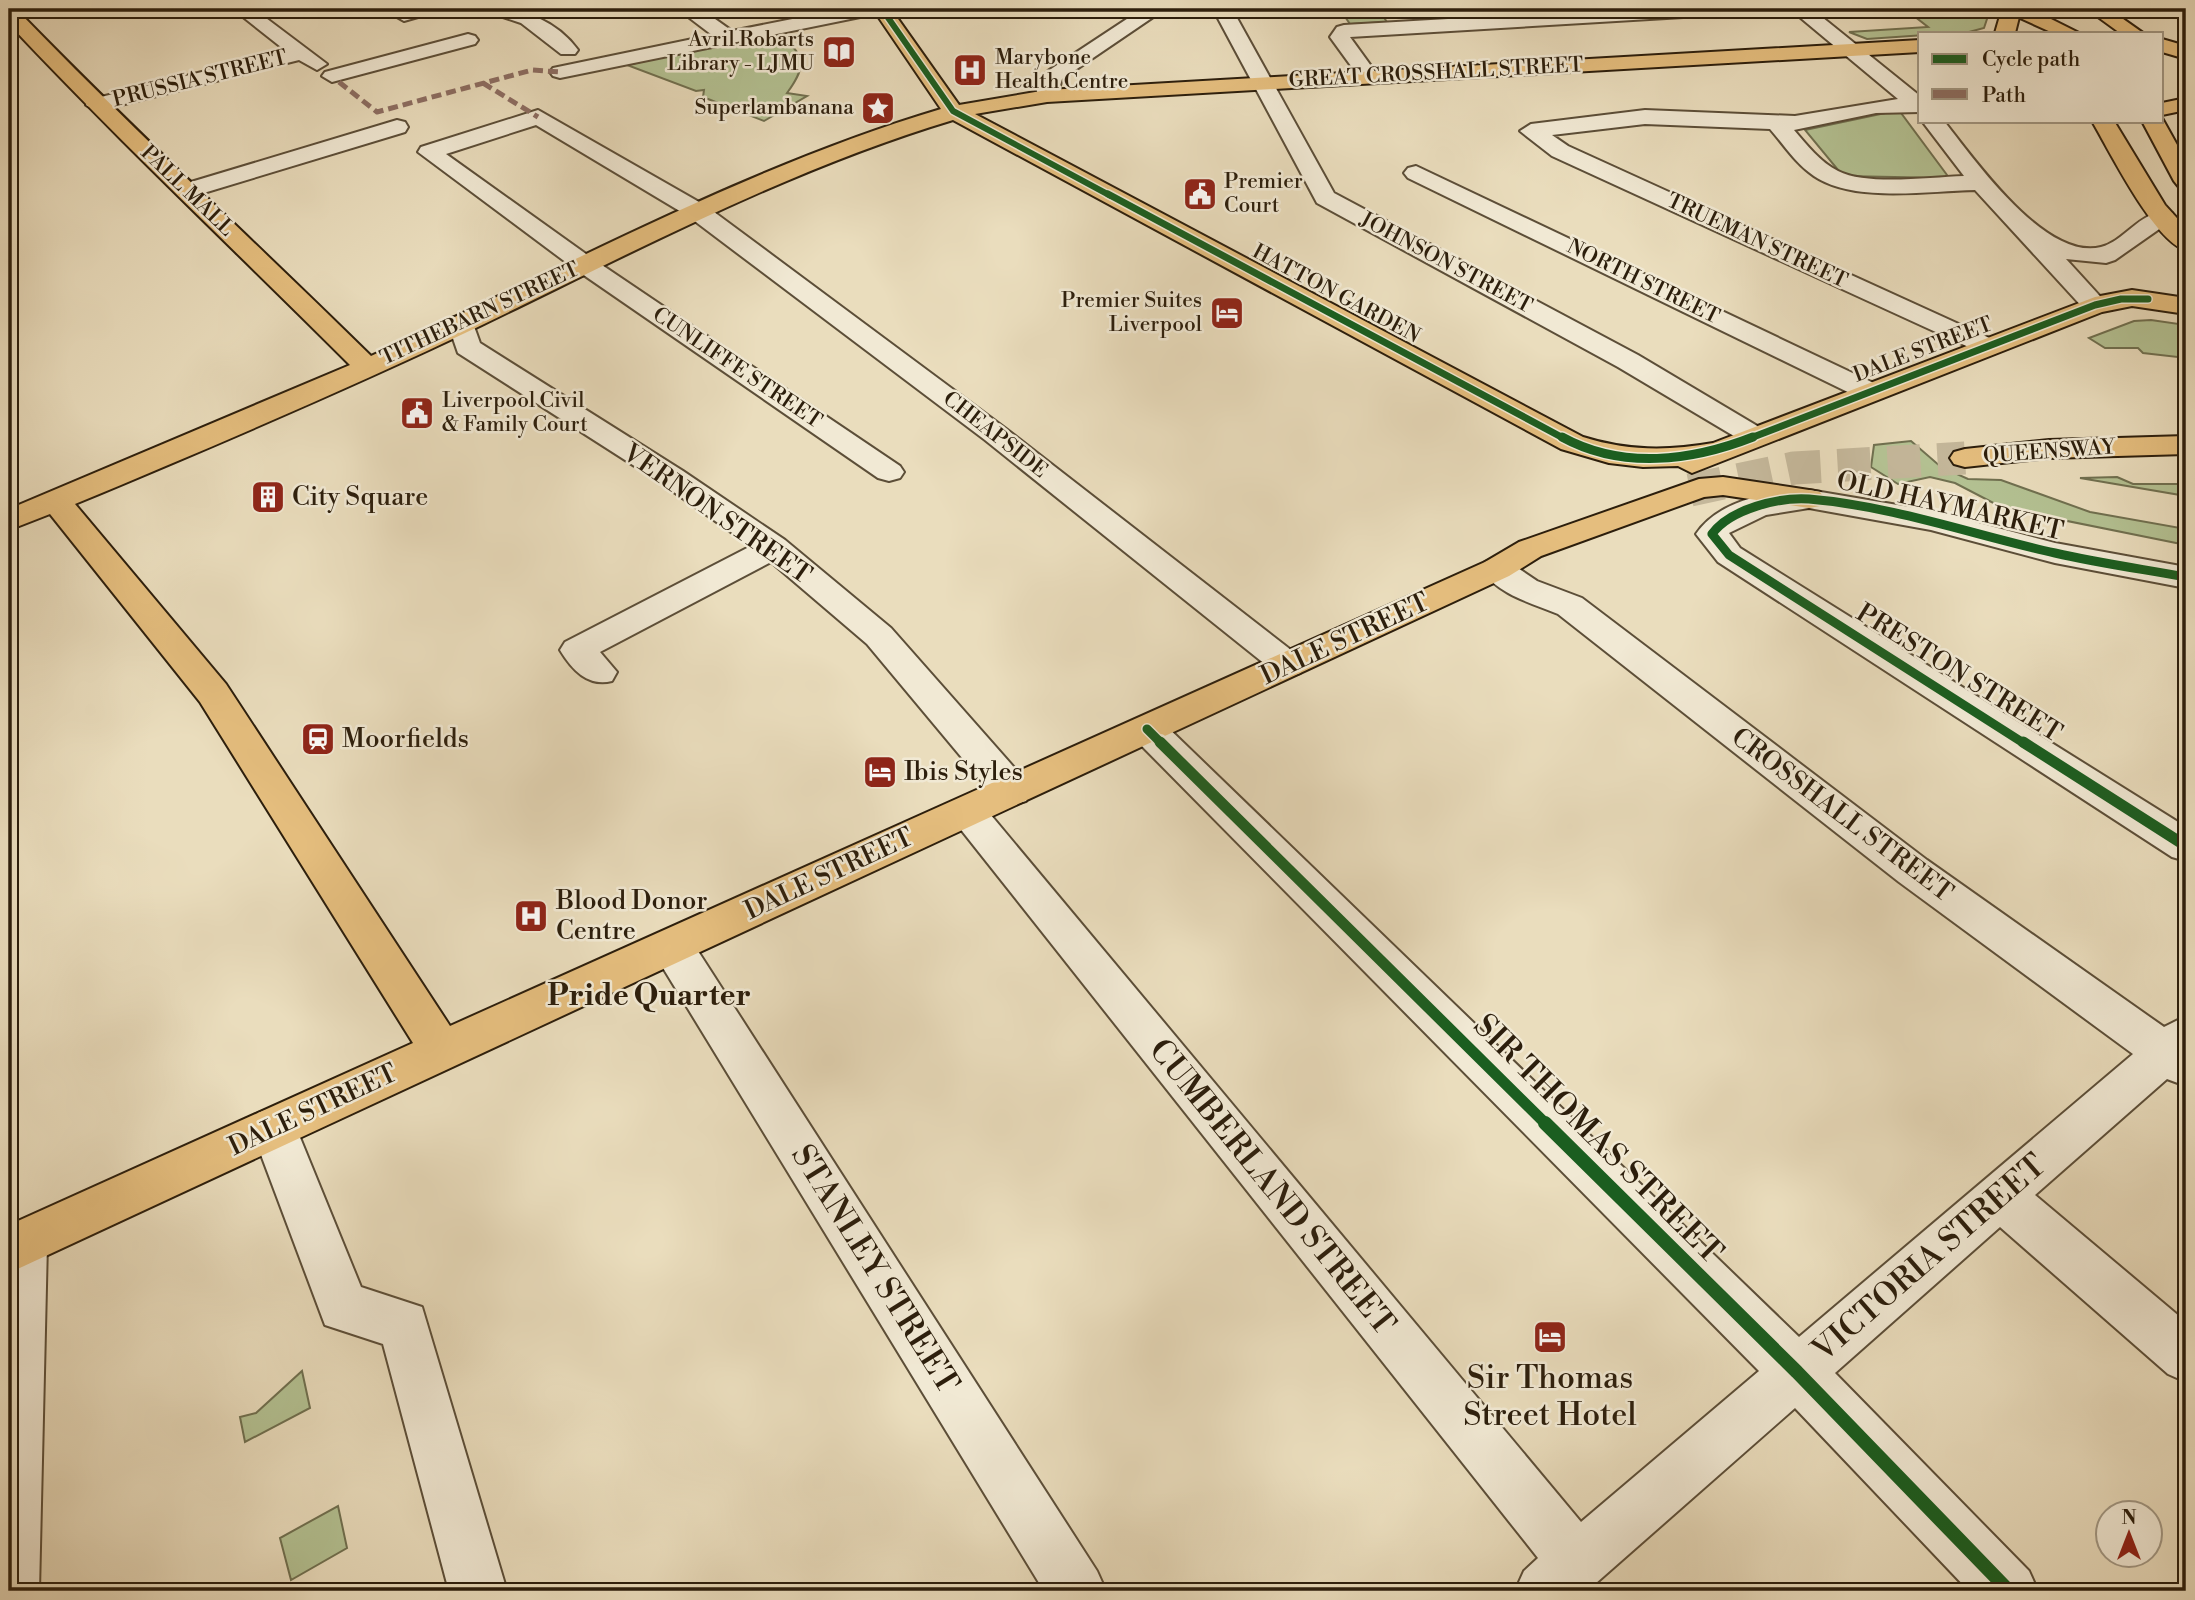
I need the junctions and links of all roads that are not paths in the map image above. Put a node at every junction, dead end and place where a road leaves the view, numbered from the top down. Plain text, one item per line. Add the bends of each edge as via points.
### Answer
1 (393, 9) edge
2 (425, 9) edge
3 (498, 9) edge
4 (640, 9) edge
5 (677, 9) edge
6 (689, 9) edge
7 (870, 9) edge
8 (882, 9) edge
9 (1156, 9) edge
10 (1222, 9) edge
11 (1717, 9) edge
12 (1800, 9) edge
13 (2013, 9) edge
14 (2063, 9) edge
15 (2096, 9) edge
16 (248, 10) edge
17 (9, 13) edge
18 (2006, 32) edge
19 (2034, 32) edge
20 (2067, 32) edge
21 (2090, 32) edge
22 (2131, 32) edge
23 (726, 36) junction
24 (468, 40) dead end
25 (1918, 46) edge
26 (2164, 46) edge
27 (1850, 49) junction
28 (568, 50) dead end
29 (302, 52) junction
30 (2164, 52) edge
31 (418, 53) junction
32 (2186, 53) edge
33 (436, 65) dead end
34 (2164, 66) edge
35 (561, 72) dead end
36 (2186, 72) edge
37 (1369, 77) junction
38 (1262, 83) junction
39 (1047, 96) junction
40 (2186, 104) edge
41 (97, 105) junction
42 (1918, 105) edge
43 (2164, 109) edge
44 (1918, 110) edge
45 (953, 111) junction
46 (376, 112) dead end
47 (1933, 122) edge
48 (2104, 122) edge
49 (2154, 122) edge
50 (1778, 124) junction
51 (397, 127) junction
52 (424, 147) junction
53 (1416, 173) dead end
54 (2186, 181) edge
55 (1980, 183) junction
56 (189, 190) junction
57 (697, 211) junction
58 (2163, 218) junction
59 (2031, 234) junction
60 (2186, 243) edge
61 (584, 264) junction
62 (2095, 305) junction
63 (2186, 306) edge
64 (461, 324) junction
65 (1986, 347) junction
66 (367, 368) junction
67 (1870, 392) junction
68 (1754, 436) junction
69 (2186, 445) edge
70 (1716, 452) junction
71 (2186, 460) edge
72 (888, 472) dead end
73 (1809, 499) junction
74 (56, 501) junction
75 (9, 520) edge
76 (1712, 534) joint
77 (774, 547) junction
78 (1530, 549) junction
79 (1497, 569) junction
80 (2186, 577) edge
81 (1288, 665) junction
82 (599, 672) dead end
83 (1147, 729) junction
84 (1012, 791) junction
85 (966, 812) junction
86 (2186, 846) edge
87 (672, 946) junction
88 (442, 1051) junction
89 (2179, 1052) edge
90 (274, 1128) junction
91 (2000, 1196) junction
92 (15, 1246) edge
93 (2186, 1356) edge
94 (1797, 1372) junction
95 (1561, 1577) edge
96 (10, 1591) edge
97 (478, 1591) edge
98 (1077, 1591) edge
99 (2009, 1591) edge

1 - 2 street via 404,15
3 - 28 street via 528,19
4 - 5 street
6 - 23 street
7 - 23 street
8 - 45 main road
9 - 39 street via 1055,75 1047,86
10 - 38 street, JOHNSON STREET
11 - 37 street via 1344,31 1340,37
12 - 27 street
13 - 18 main road
13 - 19 main road
13 - 20 main road
14 - 21 main road
15 - 22 main road
16 - 29 street
17 - 41 main road, PALL MALL
23 - 35 street
24 - 31 street
25 - 27 main road, GREAT CROSSHALL STREET
26 - 32 main road
27 - 37 main road, GREAT CROSSHALL STREET
27 - 42 street
29 - 31 street via 336,79
29 - 41 street, PRUSSIA STREET
30 - 32 main road
31 - 33 street
34 - 36 main road
37 - 38 main road, GREAT CROSSHALL STREET
38 - 39 main road, GREAT CROSSHALL STREET
38 - 68 street, JOHNSON STREET via 1325,198 1628,360
39 - 45 main road, GREAT CROSSHALL STREET
40 - 43 main road
41 - 56 main road, PALL MALL
44 - 50 street via 1876,107
45 - 57 main road, TITHEBARN STREET
45 - 70 main road, HATTON GARDEN via 1572,443 1636,460
46 - 51 street, CUNLIFFE STREET
47 - 55 street
48 - 58 main road
49 - 54 main road
50 - 55 street via 1822,174 1841,183
50 - 65 street, TRUEMAN STREET via 1645,117 1531,131 1560,151
51 - 52 street, CUNLIFFE STREET
51 - 56 street
52 - 57 street, CHEAPSIDE via 538,117
52 - 61 street, CUNLIFFE STREET
53 - 67 street, NORTH STREET
55 - 59 street
56 - 66 main road, PALL MALL
57 - 61 main road, TITHEBARN STREET
57 - 81 street, CHEAPSIDE via 995,434
58 - 59 street via 2106,255 2069,252
58 - 60 main road
59 - 62 street
61 - 64 main road, TITHEBARN STREET
61 - 72 street, CUNLIFFE STREET
62 - 63 main road, DALE STREET via 2132,298
62 - 65 main road, DALE STREET
64 - 66 main road, TITHEBARN STREET
64 - 77 street, VERNON STREET via 468,347
65 - 67 main road, DALE STREET
66 - 74 main road, TITHEBARN STREET
67 - 68 main road, DALE STREET
68 - 70 main road, DALE STREET
69 - 71 main road, QUEENSWAY via 2049,449 1965,458 2057,463
70 - 78 main road, DALE STREET via 1563,523
73 - 76 street, OLD HAYMARKET via 1768,504 1716,526
73 - 78 main road via 1723,486 1699,488
73 - 80 street, OLD HAYMARKET via 1933,521 2055,553
74 - 75 main road, TITHEBARN STREET
74 - 88 main road via 212,692
76 - 86 street, PRESTON STREET via 1729,555
77 - 82 street via 577,650
77 - 84 street, VERNON STREET via 879,636
78 - 79 main road, DALE STREET
79 - 81 main road, DALE STREET
79 - 89 street, CROSSHALL STREET via 1525,589 1570,606 1913,871
81 - 83 main road, DALE STREET
83 - 84 main road, DALE STREET
83 - 94 street, SIR THOMAS STREET
84 - 85 main road, DALE STREET
85 - 87 main road, DALE STREET
85 - 95 street, CUMBERLAND STREET
87 - 88 main road, DALE STREET
87 - 98 street, STANLEY STREET
88 - 90 main road, DALE STREET
89 - 91 street, VICTORIA STREET
90 - 92 main road, DALE STREET
90 - 97 street via 343,1307 404,1325
91 - 93 street
91 - 94 street, VICTORIA STREET
92 - 96 street
94 - 95 street, VICTORIA STREET
94 - 99 street, SIR THOMAS STREET

